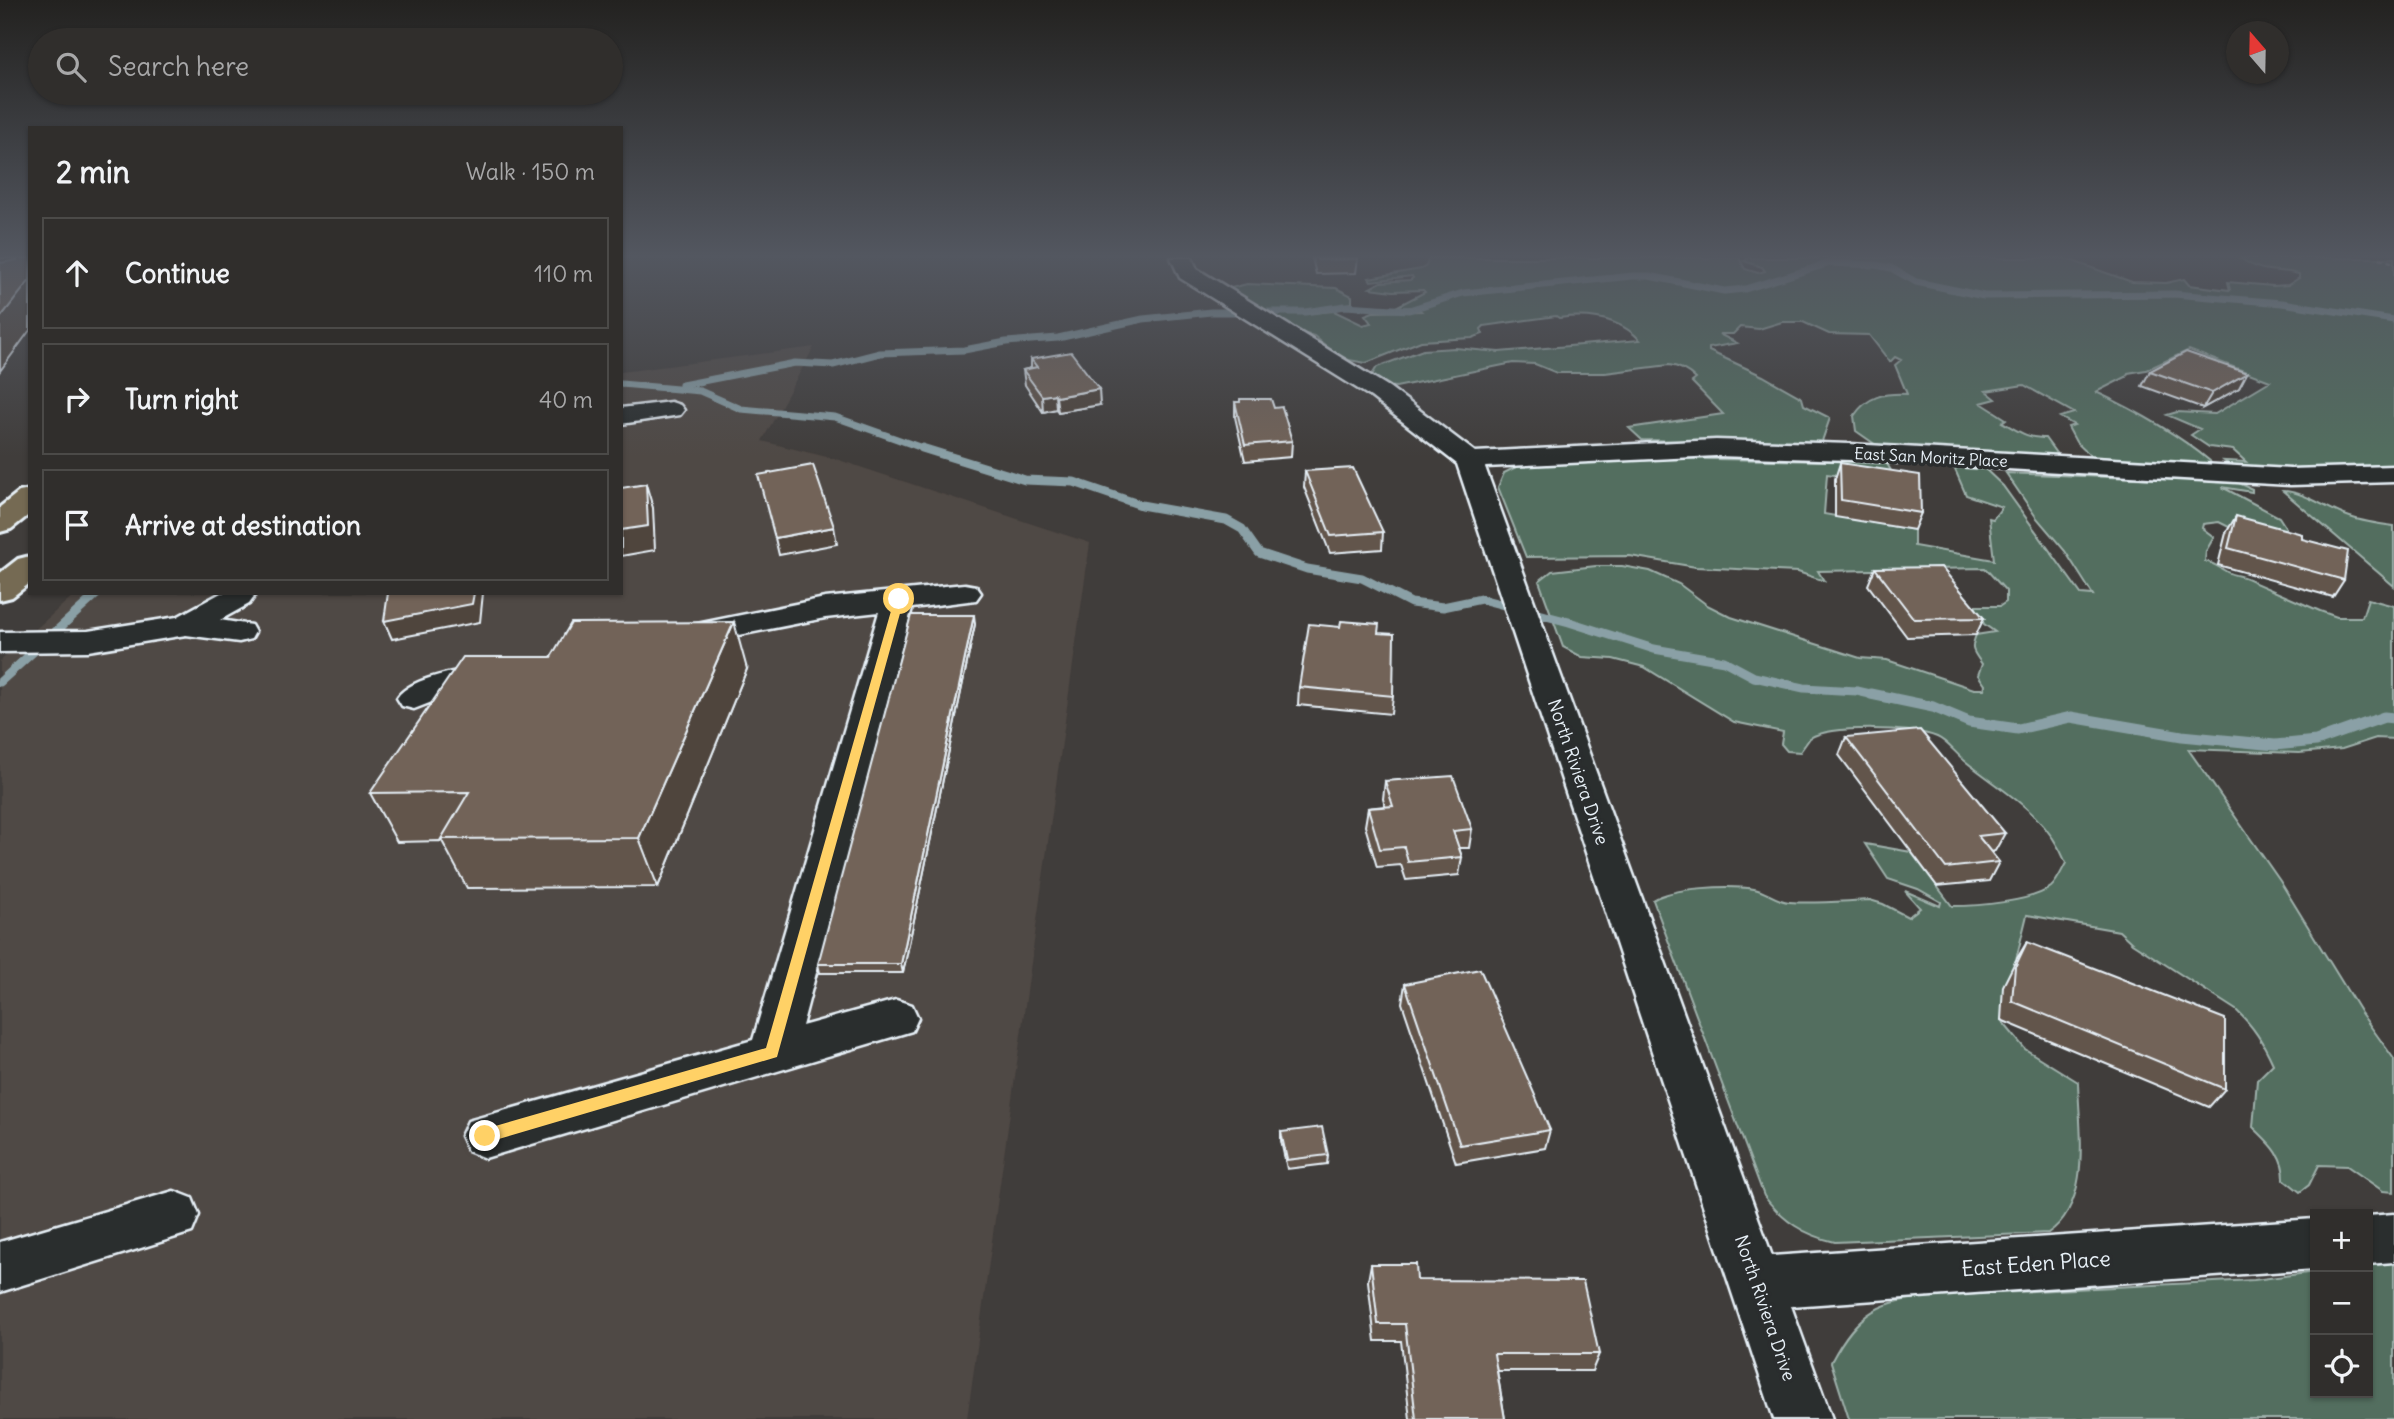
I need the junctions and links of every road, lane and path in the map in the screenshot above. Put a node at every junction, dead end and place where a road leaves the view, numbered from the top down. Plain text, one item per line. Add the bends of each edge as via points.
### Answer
1 (1271, 324) edge
2 (671, 410) dead end
3 (623, 416) edge
4 (1469, 460) junction
5 (2394, 474) edge
6 (28, 501) edge
7 (0, 522) edge
8 (28, 568) edge
9 (0, 590) edge
10 (965, 593) dead end
11 (238, 597) dead end
12 (899, 599) junction
13 (187, 625) junction
14 (239, 632) dead end
15 (663, 640) edge
16 (11, 642) edge
17 (519, 669) edge
18 (414, 698) dead end
19 (896, 1018) dead end
20 (772, 1052) junction
21 (485, 1136) dead end
22 (174, 1215) dead end
23 (2394, 1238) edge
24 (2373, 1240) edge
25 (2310, 1244) edge
26 (0, 1267) edge
27 (1756, 1283) junction
28 (1803, 1419) edge

1 - 4 street via 1380,392
2 - 3 street
4 - 5 street, East San Moritz Place via 1716,448 2290,477
4 - 27 street, North Riviera Drive
6 - 7 highway
8 - 9 highway
10 - 12 street
11 - 13 street
12 - 15 street via 825,608
12 - 20 street
13 - 14 street
13 - 16 street via 88,640
17 - 18 street via 439,687
19 - 20 street
20 - 21 street
22 - 26 street
23 - 24 street
25 - 27 street, East Eden Place
27 - 28 street, North Riviera Drive

